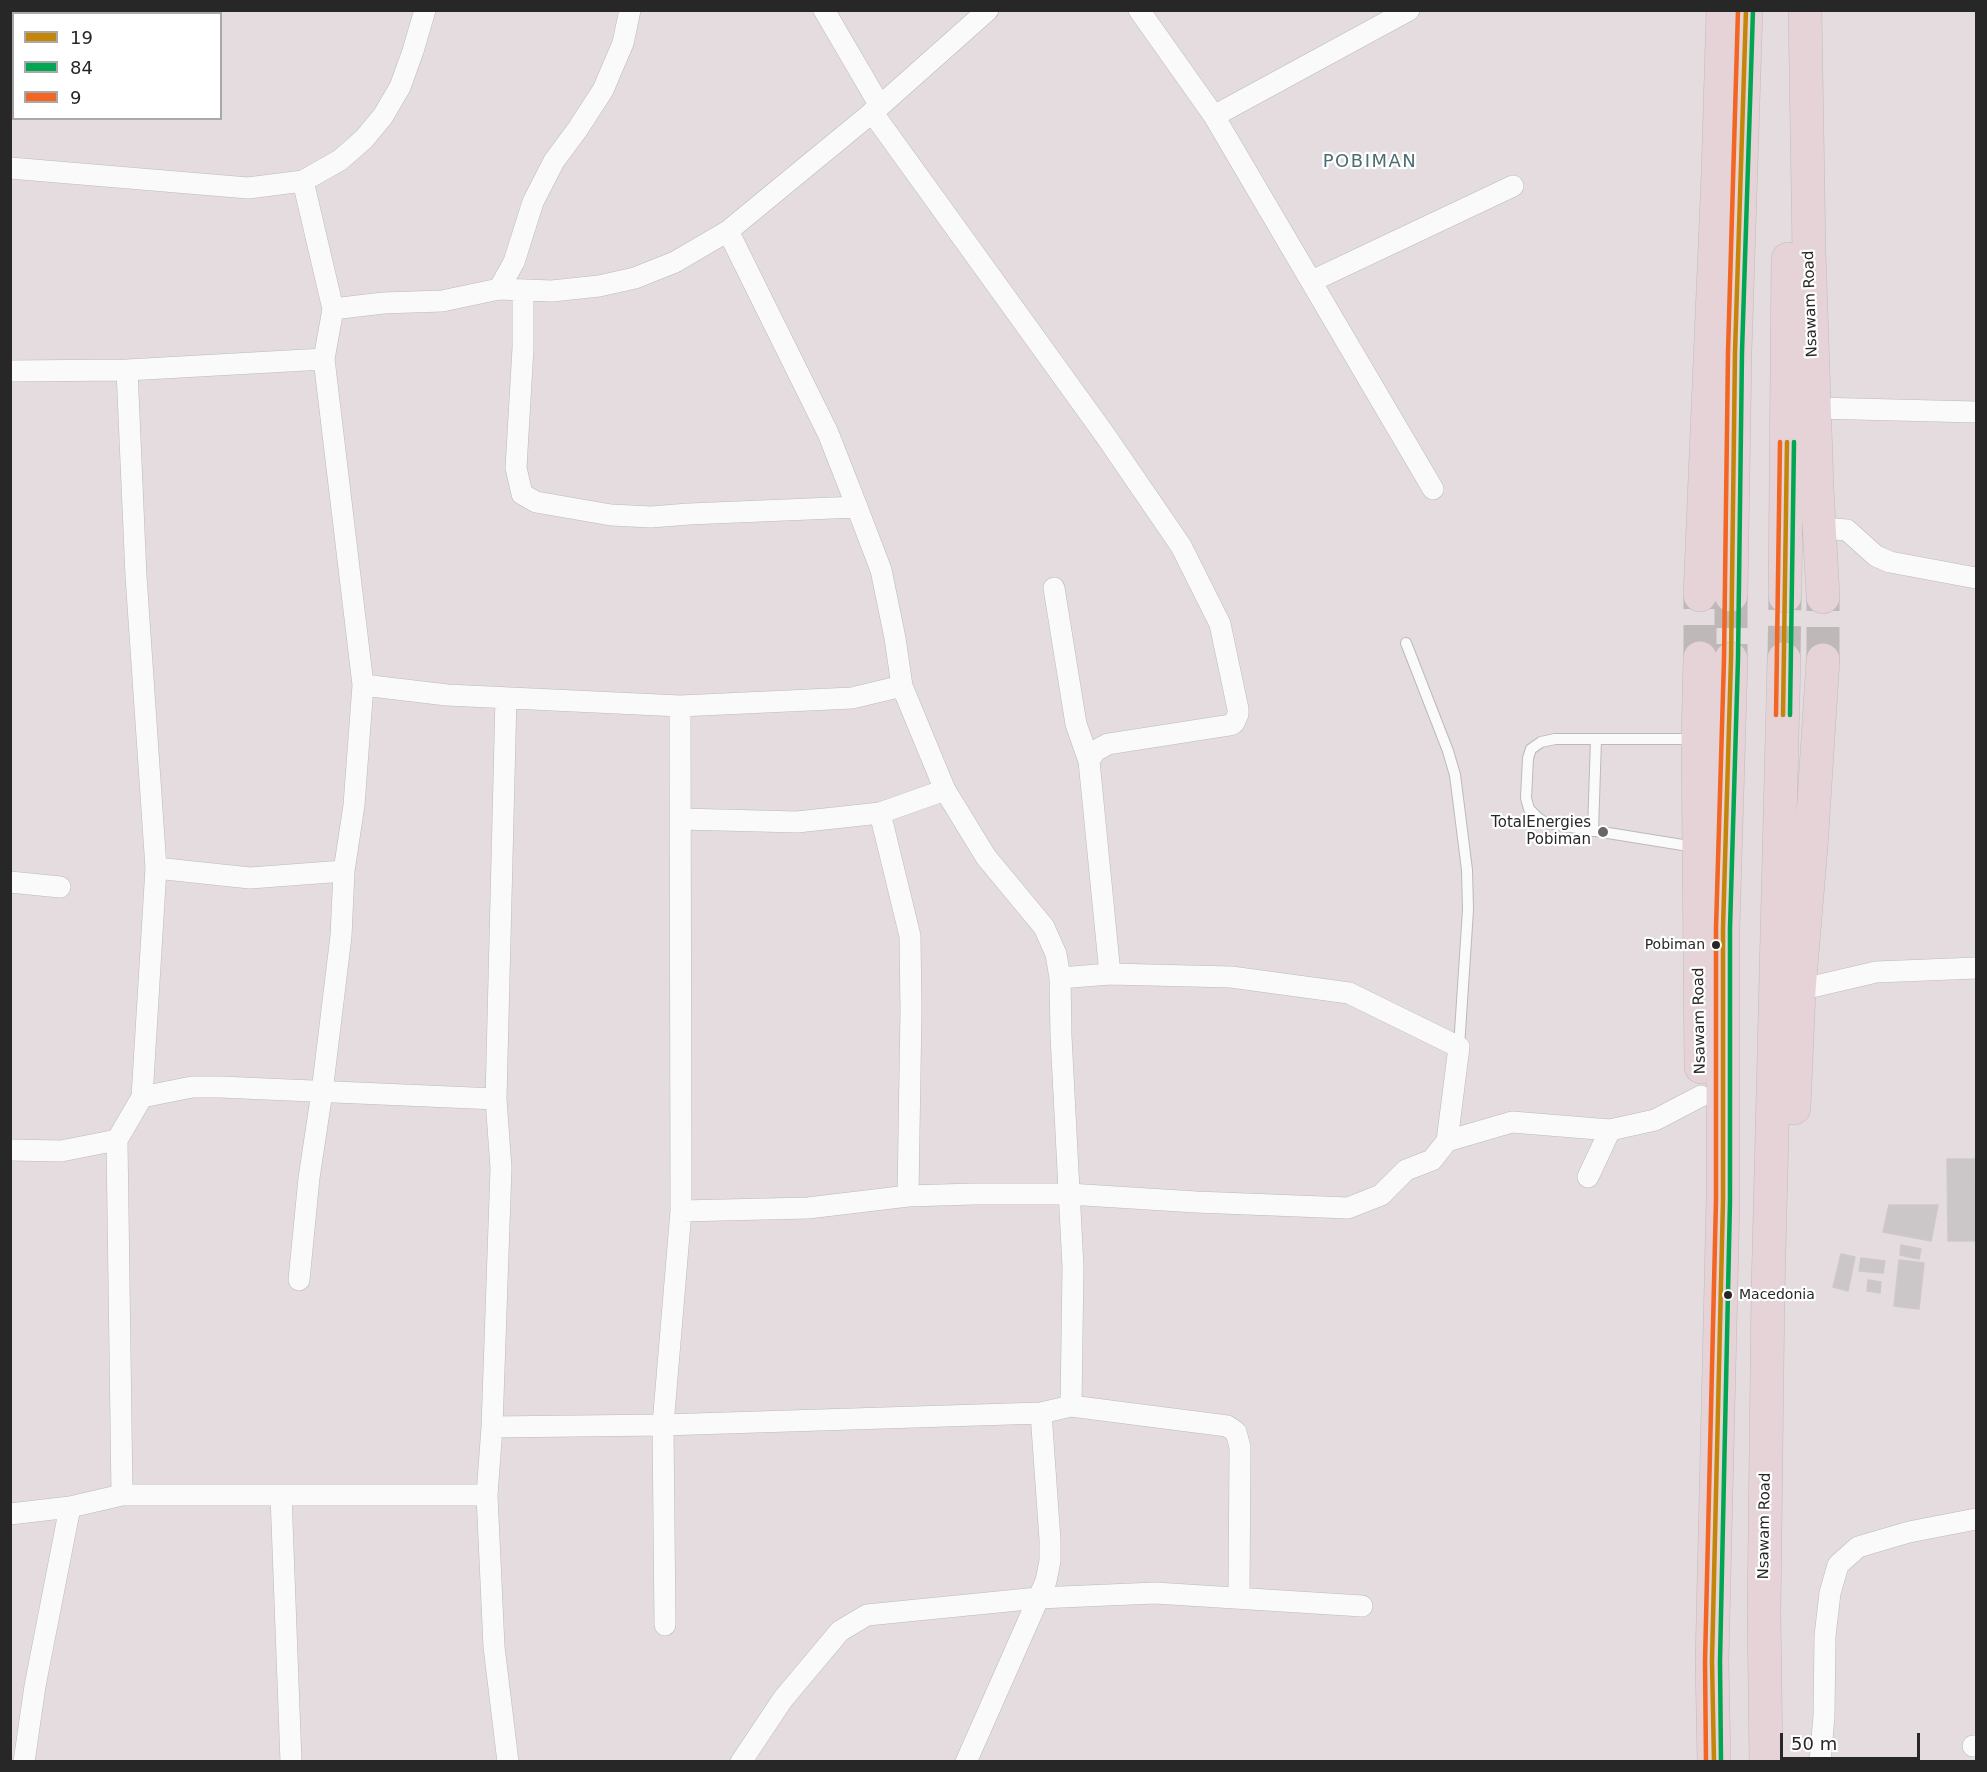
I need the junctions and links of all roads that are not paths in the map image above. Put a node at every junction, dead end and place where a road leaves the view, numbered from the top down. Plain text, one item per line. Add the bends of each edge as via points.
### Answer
1 (425, 10) edge
2 (630, 10) edge
3 (824, 10) edge
4 (1139, 10) edge
5 (1409, 10) edge
6 (1723, 10) edge
7 (1746, 10) edge
8 (1791, 10) edge
9 (1805, 10) edge
10 (984, 12) edge
11 (876, 109) junction
12 (1214, 116) junction
13 (10, 168) edge
14 (303, 181) junction
15 (1513, 186) dead end
16 (728, 231) junction
17 (1312, 281) junction
18 (500, 289) junction
19 (523, 290) junction
20 (333, 309) junction
21 (324, 359) junction
22 (127, 370) junction
23 (10, 371) edge
24 (1815, 408) junction
25 (1977, 412) edge
26 (1433, 489) dead end
27 (857, 507) junction
28 (1820, 528) junction
29 (1977, 578) edge
30 (1054, 588) dead end
31 (1785, 596) tunnel mouth
32 (1823, 597) tunnel mouth
33 (1406, 643) dead end
34 (1700, 658) tunnel mouth
35 (1731, 659) tunnel mouth
36 (1784, 659) tunnel mouth
37 (1823, 660) tunnel mouth
38 (363, 685) junction
39 (902, 686) junction
40 (506, 698) junction
41 (680, 706) junction
42 (1596, 739) junction
43 (1698, 739) junction
44 (1089, 761) junction
45 (945, 790) junction
46 (880, 813) junction
47 (682, 819) junction
48 (1593, 831) junction
49 (1698, 848) junction
50 (156, 868) junction
51 (344, 871) junction
52 (10, 882) edge
53 (60, 887) dead end
54 (1977, 968) edge
55 (1110, 974) junction
56 (1060, 978) junction
57 (1799, 990) junction
58 (1459, 1047) junction
59 (322, 1092) junction
60 (1701, 1096) junction
61 (142, 1097) junction
62 (496, 1099) junction
63 (1610, 1130) junction
64 (117, 1140) junction
65 (1447, 1141) junction
66 (10, 1150) edge
67 (1588, 1177) dead end
68 (1068, 1194) junction
69 (908, 1196) junction
70 (681, 1210) junction
71 (300, 1280) dead end
72 (1768, 1291) junction
73 (1719, 1346) junction
74 (1071, 1406) junction
75 (1041, 1413) junction
76 (663, 1425) junction
77 (492, 1427) junction
78 (123, 1495) junction
79 (281, 1495) junction
80 (487, 1495) junction
81 (70, 1506) junction
82 (10, 1514) edge
83 (1977, 1519) edge
84 (1239, 1597) junction
85 (1038, 1598) junction
86 (1362, 1606) dead end
87 (665, 1625) dead end
88 (24, 1761) edge
89 (291, 1761) edge
90 (508, 1761) edge
91 (741, 1761) edge
92 (966, 1761) edge
93 (1714, 1761) edge
94 (1766, 1761) edge
95 (1820, 1761) edge

1 - 14 street via 400,87 383,116 364,140 340,160
2 - 18 street via 623,43 603,90 554,161 533,202 514,262
3 - 11 street
4 - 12 street
5 - 12 street
6 - 7 highway via 1716,595 1736,340
8 - 31 highway, Nsawam Road
9 - 24 highway, Nsawam Road
10 - 11 street
11 - 16 street
11 - 44 street via 1174,537 1220,624 1238,709 1234,723 1108,744 1095,751
12 - 17 street
13 - 14 street via 248,188
14 - 20 street
15 - 17 street
16 - 19 street via 675,262 635,278 552,291
16 - 27 street via 828,433
17 - 26 street
18 - 19 street
18 - 20 street via 442,301
19 - 27 street via 516,468 522,494 536,502 651,517
20 - 21 street
21 - 22 street
21 - 38 street
22 - 23 street
22 - 50 street
24 - 25 street
24 - 28 highway, Nsawam Road
27 - 39 street via 881,570
28 - 29 street via 1847,530 1876,556 1890,562
28 - 32 highway, Nsawam Road
30 - 44 street via 1076,724
33 - 58 lane via 1455,775 1468,910
34 - 43 highway, Nsawam Road
35 - 73 highway, Nsawam Road via 1723,928 1724,1200
36 - 72 highway, Nsawam Road
37 - 57 highway, Nsawam Road
38 - 40 street
38 - 51 street via 354,804
39 - 41 street via 852,698
39 - 45 street
40 - 41 street
40 - 62 street
41 - 47 street
42 - 43 lane
42 - 48 lane
42 - 48 lane via 1556,739 1532,749 1526,798 1529,809 1546,822
43 - 49 highway, Nsawam Road
44 - 55 street
45 - 46 street
45 - 56 street via 986,857 1044,927 1056,954
46 - 47 street via 797,822
46 - 69 street via 910,936
47 - 70 street
48 - 49 lane
49 - 60 highway, Nsawam Road
50 - 51 street via 250,878
50 - 61 street
51 - 59 street
52 - 53 street
54 - 57 street via 1876,972
55 - 56 street
55 - 58 street via 1231,977 1348,993
56 - 68 street
57 - 72 highway, Nsawam Road via 1789,1190
58 - 65 street
59 - 61 street via 192,1088
59 - 62 street
59 - 71 street
60 - 63 street via 1655,1120
60 - 73 highway, Nsawam Road
61 - 64 street
62 - 77 street via 501,1168
63 - 65 street via 1512,1122
63 - 67 street
64 - 66 street via 61,1151
64 - 78 street
65 - 68 street via 1432,1160 1406,1170 1381,1195 1348,1208
68 - 69 street
68 - 74 street via 1073,1268
69 - 70 street via 808,1208
70 - 76 street
72 - 94 highway, Nsawam Road
73 - 93 highway, Nsawam Road via 1712,1661
74 - 75 street
74 - 84 street via 1227,1426 1236,1432 1240,1447
75 - 76 street
75 - 85 street via 1050,1561
76 - 77 street
76 - 87 street
77 - 80 street
78 - 79 street
78 - 81 street
79 - 80 street
79 - 89 street
80 - 90 street via 494,1647
81 - 82 street
81 - 88 street
83 - 95 street via 1858,1546 1838,1564 1825,1636
84 - 85 street via 1155,1593
84 - 86 street
85 - 91 street via 867,1616 840,1631 783,1700
85 - 92 street

